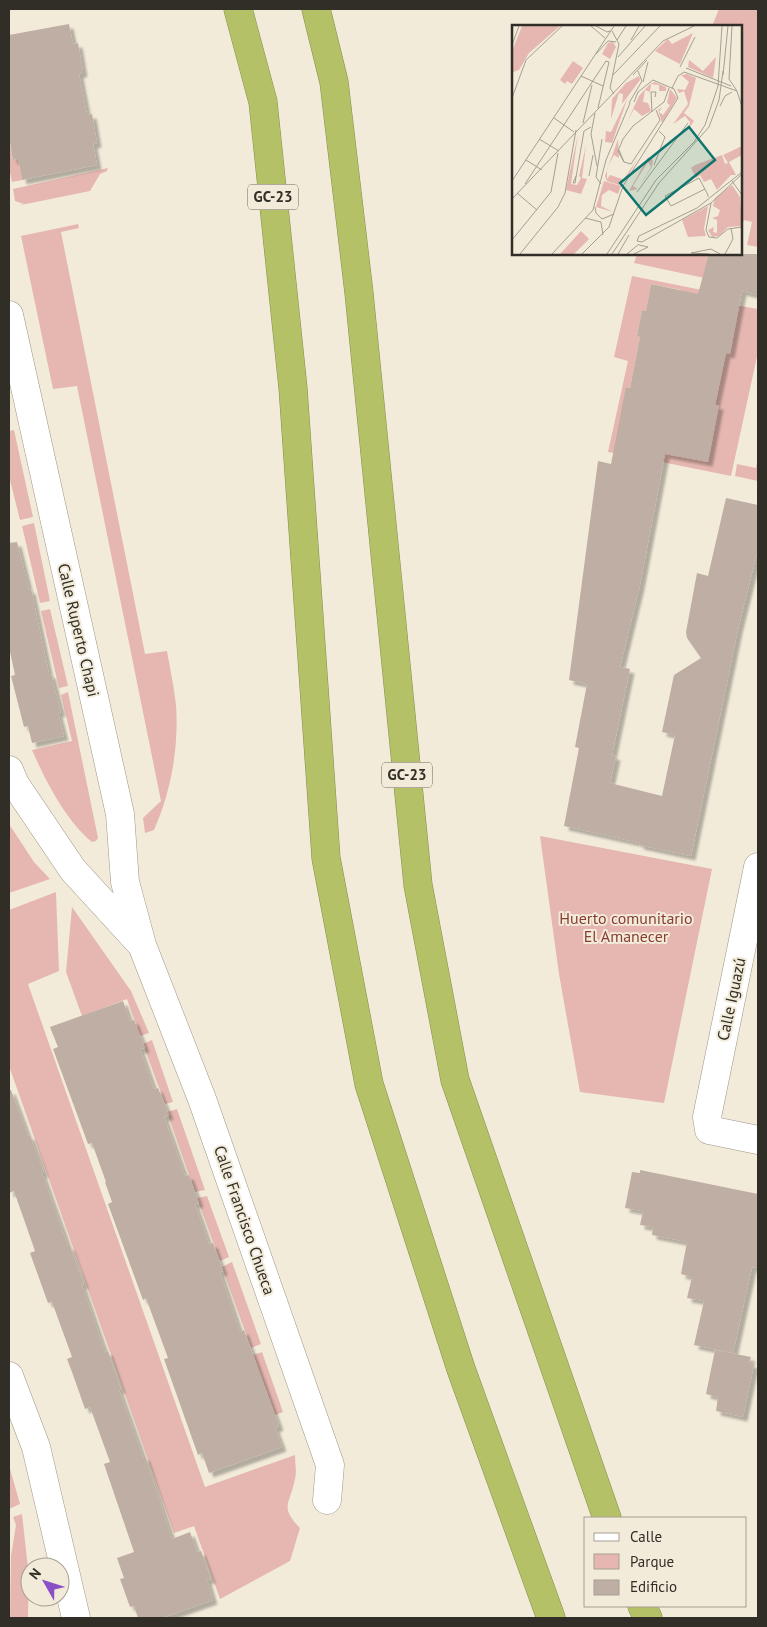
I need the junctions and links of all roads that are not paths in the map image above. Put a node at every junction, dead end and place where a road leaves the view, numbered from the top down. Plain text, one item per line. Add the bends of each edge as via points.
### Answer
1 (238, 9) edge
2 (316, 9) edge
3 (9, 315) edge
4 (9, 770) edge
5 (758, 867) edge
6 (142, 945) junction
7 (758, 1140) edge
8 (9, 1376) edge
9 (328, 1500) dead end
10 (607, 1517) edge
11 (76, 1618) edge
12 (551, 1618) edge

1 - 12 highway, GC-23 via 262,102 292,378 326,858 367,1075 461,1369
2 - 10 highway, GC-23 via 334,82 359,293 418,884 455,1080
3 - 6 street, Calle Ruperto Chapi via 120,814 125,882
4 - 6 street via 73,870
5 - 7 street, Calle Iguazú via 707,1117 709,1130
6 - 9 street, Calle Francisco Chueca via 202,1099 330,1465
8 - 11 street via 36,1447

